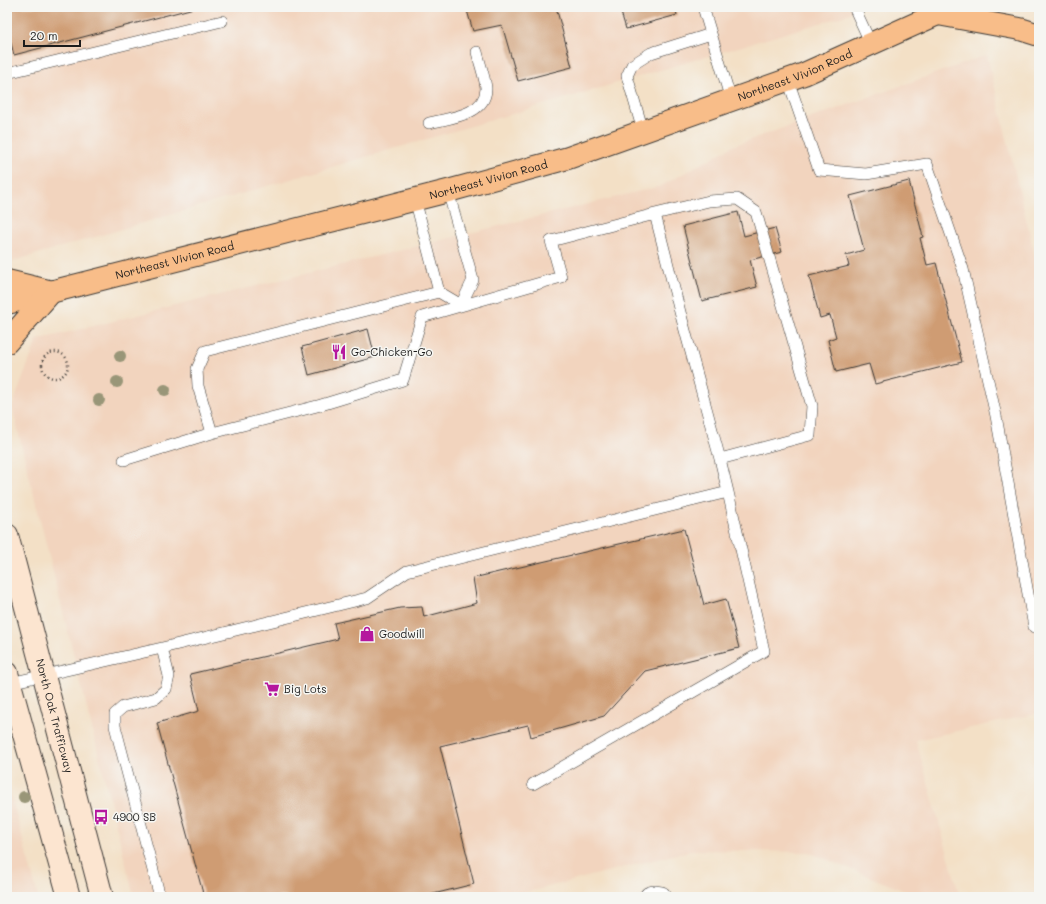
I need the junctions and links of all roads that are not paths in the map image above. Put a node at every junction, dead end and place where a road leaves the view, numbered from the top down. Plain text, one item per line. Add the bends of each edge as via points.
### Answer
1 (703, 7) edge
2 (854, 7) edge
3 (946, 10) edge
4 (222, 21) dead end
5 (711, 34) junction
6 (1039, 35) edge
7 (871, 44) junction
8 (476, 52) dead end
9 (7, 73) edge
10 (788, 80) junction
11 (731, 100) junction
12 (429, 123) dead end
13 (643, 131) junction
14 (448, 191) junction
15 (415, 199) junction
16 (655, 214) junction
17 (7, 281) edge
18 (51, 292) junction
19 (439, 292) junction
20 (7, 303) edge
21 (461, 305) junction
22 (7, 342) edge
23 (212, 433) junction
24 (720, 459) junction
25 (124, 460) dead end
26 (728, 492) junction
27 (7, 535) edge
28 (1034, 627) dead end
29 (162, 648) junction
30 (44, 675) junction
31 (8, 678) edge
32 (534, 784) dead end
33 (69, 897) edge
34 (102, 897) edge
35 (160, 897) edge
36 (650, 897) edge
37 (661, 897) edge

1 - 5 lane
2 - 7 lane
3 - 6 main road
3 - 7 main road, Northeast Vivion Road
4 - 9 lane
5 - 11 lane
5 - 13 lane via 652,52 632,65 627,76
7 - 10 main road, Northeast Vivion Road
8 - 12 lane via 486,89 482,103 468,114
10 - 11 main road, Northeast Vivion Road
10 - 28 lane via 819,170 866,174 927,164 963,269 996,416
11 - 13 main road, Northeast Vivion Road
13 - 14 main road, Northeast Vivion Road via 568,158
14 - 15 main road, Northeast Vivion Road
14 - 21 lane via 474,280
15 - 18 main road, Northeast Vivion Road
15 - 19 lane
16 - 21 lane via 551,241 561,277
16 - 24 lane
16 - 24 lane via 709,201 737,199 756,212 812,406 810,435
17 - 18 main road
18 - 20 main road, Northeast Vivion Road
18 - 22 main road
19 - 21 lane
19 - 23 lane via 205,351 197,369 198,386
21 - 23 lane via 422,317 403,380
23 - 25 lane
24 - 26 lane
26 - 29 lane via 407,572 367,598
26 - 32 lane via 764,652
27 - 30 main road, North Oak Trafficway
29 - 30 lane
29 - 35 lane via 169,676 166,688 156,698 123,707 115,714 115,726
30 - 31 lane
30 - 34 main road, North Oak Trafficway
31 - 33 main road
36 - 37 street

